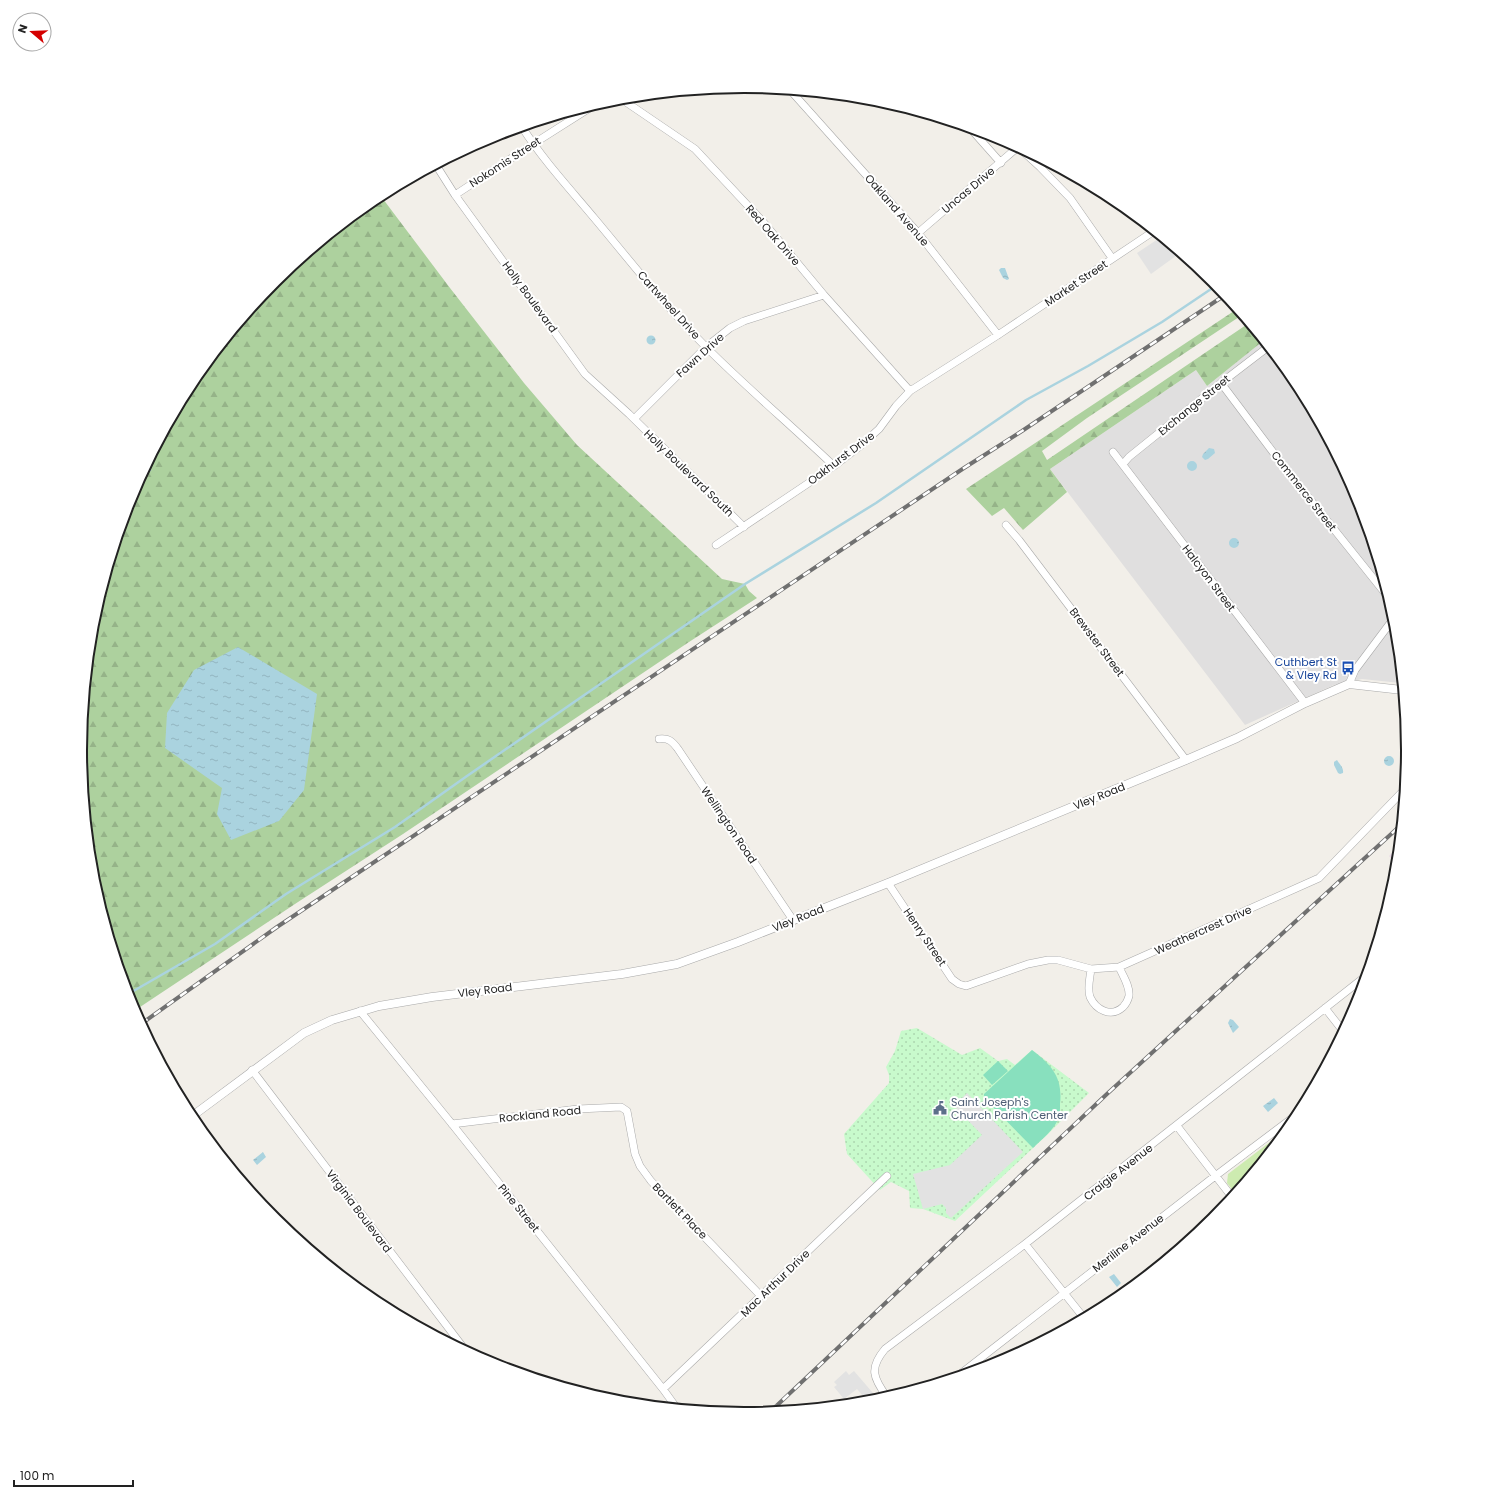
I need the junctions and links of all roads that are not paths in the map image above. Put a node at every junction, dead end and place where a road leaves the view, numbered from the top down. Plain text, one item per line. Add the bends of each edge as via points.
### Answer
1 (794, 95) edge
2 (629, 104) edge
3 (581, 113) edge
4 (525, 131) edge
5 (977, 136) edge
6 (533, 144) junction
7 (1013, 151) edge
8 (1032, 160) edge
9 (1001, 163) junction
10 (438, 169) edge
11 (455, 195) junction
12 (918, 233) junction
13 (1150, 234) edge
14 (1112, 258) junction
15 (824, 295) junction
16 (998, 335) junction
17 (706, 347) junction
18 (1265, 350) edge
19 (1221, 383) junction
20 (910, 392) junction
21 (634, 419) junction
22 (1113, 452) dead end
23 (1123, 464) junction
24 (834, 466) junction
25 (1006, 525) dead end
26 (744, 527) junction
27 (716, 545) dead end
28 (1381, 588) edge
29 (1389, 625) edge
30 (1349, 684) junction
31 (1398, 690) edge
32 (1305, 703) junction
33 (660, 738) dead end
34 (1186, 760) junction
35 (1400, 794) edge
36 (888, 883) junction
37 (793, 920) junction
38 (1119, 967) junction
39 (1091, 969) junction
40 (1358, 982) edge
41 (966, 986) joint
42 (1325, 1008) junction
43 (360, 1011) junction
44 (1340, 1027) edge
45 (252, 1070) junction
46 (628, 1111) joint
47 (197, 1113) edge
48 (452, 1124) junction
49 (1283, 1125) edge
50 (1177, 1126) junction
51 (1216, 1175) junction
52 (887, 1176) dead end
53 (1229, 1193) edge
54 (1025, 1244) junction
55 (1065, 1292) junction
56 (761, 1296) junction
57 (1081, 1314) edge
58 (459, 1342) edge
59 (970, 1366) edge
60 (663, 1389) junction
61 (883, 1392) edge
62 (673, 1403) edge

1 - 12 street, Oakland Avenue
2 - 15 street, Red Oak Drive via 695,148 768,228
3 - 6 street, Nokomis Street
4 - 6 street, Cartwheel Drive
5 - 9 street
6 - 11 street, Nokomis Street
6 - 17 street, Cartwheel Drive via 658,295
7 - 9 street, Uncas Drive
8 - 14 street via 1070,198
9 - 12 street, Uncas Drive
10 - 11 street, Holly Boulevard
11 - 21 street, Holly Boulevard via 586,374
12 - 16 street, Oakland Avenue
13 - 14 street, Market Street
14 - 16 street, Market Street
15 - 17 street, Fawn Drive via 744,321 730,328
15 - 20 street, Red Oak Drive
16 - 20 street, Oakhurst Drive
17 - 21 street, Fawn Drive
17 - 24 street, Cartwheel Drive
18 - 19 street, Exchange Street
19 - 23 street, Exchange Street
19 - 28 street, Commerce Street
20 - 24 street, Oakhurst Drive via 879,429
21 - 26 street, Holly Boulevard South
22 - 23 street, Halcyon Street
23 - 32 street, Halcyon Street
24 - 26 street, Oakhurst Drive
25 - 34 street, Brewster Street
26 - 27 street, Oakhurst Drive
29 - 30 street via 1355,670
30 - 31 street, Vley Road
30 - 32 street, Vley Road
32 - 34 street, Vley Road
33 - 37 street, Wellington Road via 672,741 678,748
34 - 36 street, Vley Road
35 - 38 street, Weathercrest Drive via 1319,878
36 - 37 street, Vley Road
36 - 41 street, Henry Street via 952,979
37 - 43 street, Vley Road via 677,964 622,974 432,997
38 - 39 street, Weathercrest Drive
38 - 39 street via 1127,983 1129,997 1120,1010 1113,1013 1097,1007 1091,997 1088,987
39 - 41 street, Weathercrest Drive via 1058,960 1048,960 1028,964
40 - 42 street, Craigie Avenue
42 - 44 street
42 - 50 street, Craigie Avenue
43 - 45 street, Vley Road via 304,1033
43 - 48 street, Pine Street
45 - 47 street, Vley Road
45 - 58 street, Virginia Boulevard
46 - 48 street, Rockland Road via 621,1107 578,1109
46 - 56 street, Bartlett Place via 635,1154 640,1166 651,1181
48 - 60 street, Pine Street
49 - 51 street, Meriline Avenue
50 - 51 street
50 - 54 street, Craigie Avenue
51 - 53 street
51 - 55 street, Meriline Avenue
52 - 56 street, Mac Arthur Drive
54 - 55 street
54 - 61 street, Craigie Avenue via 886,1349 874,1368 875,1378
55 - 57 street
55 - 59 street, Meriline Avenue
56 - 60 street, Mac Arthur Drive
60 - 62 street, Pine Street

